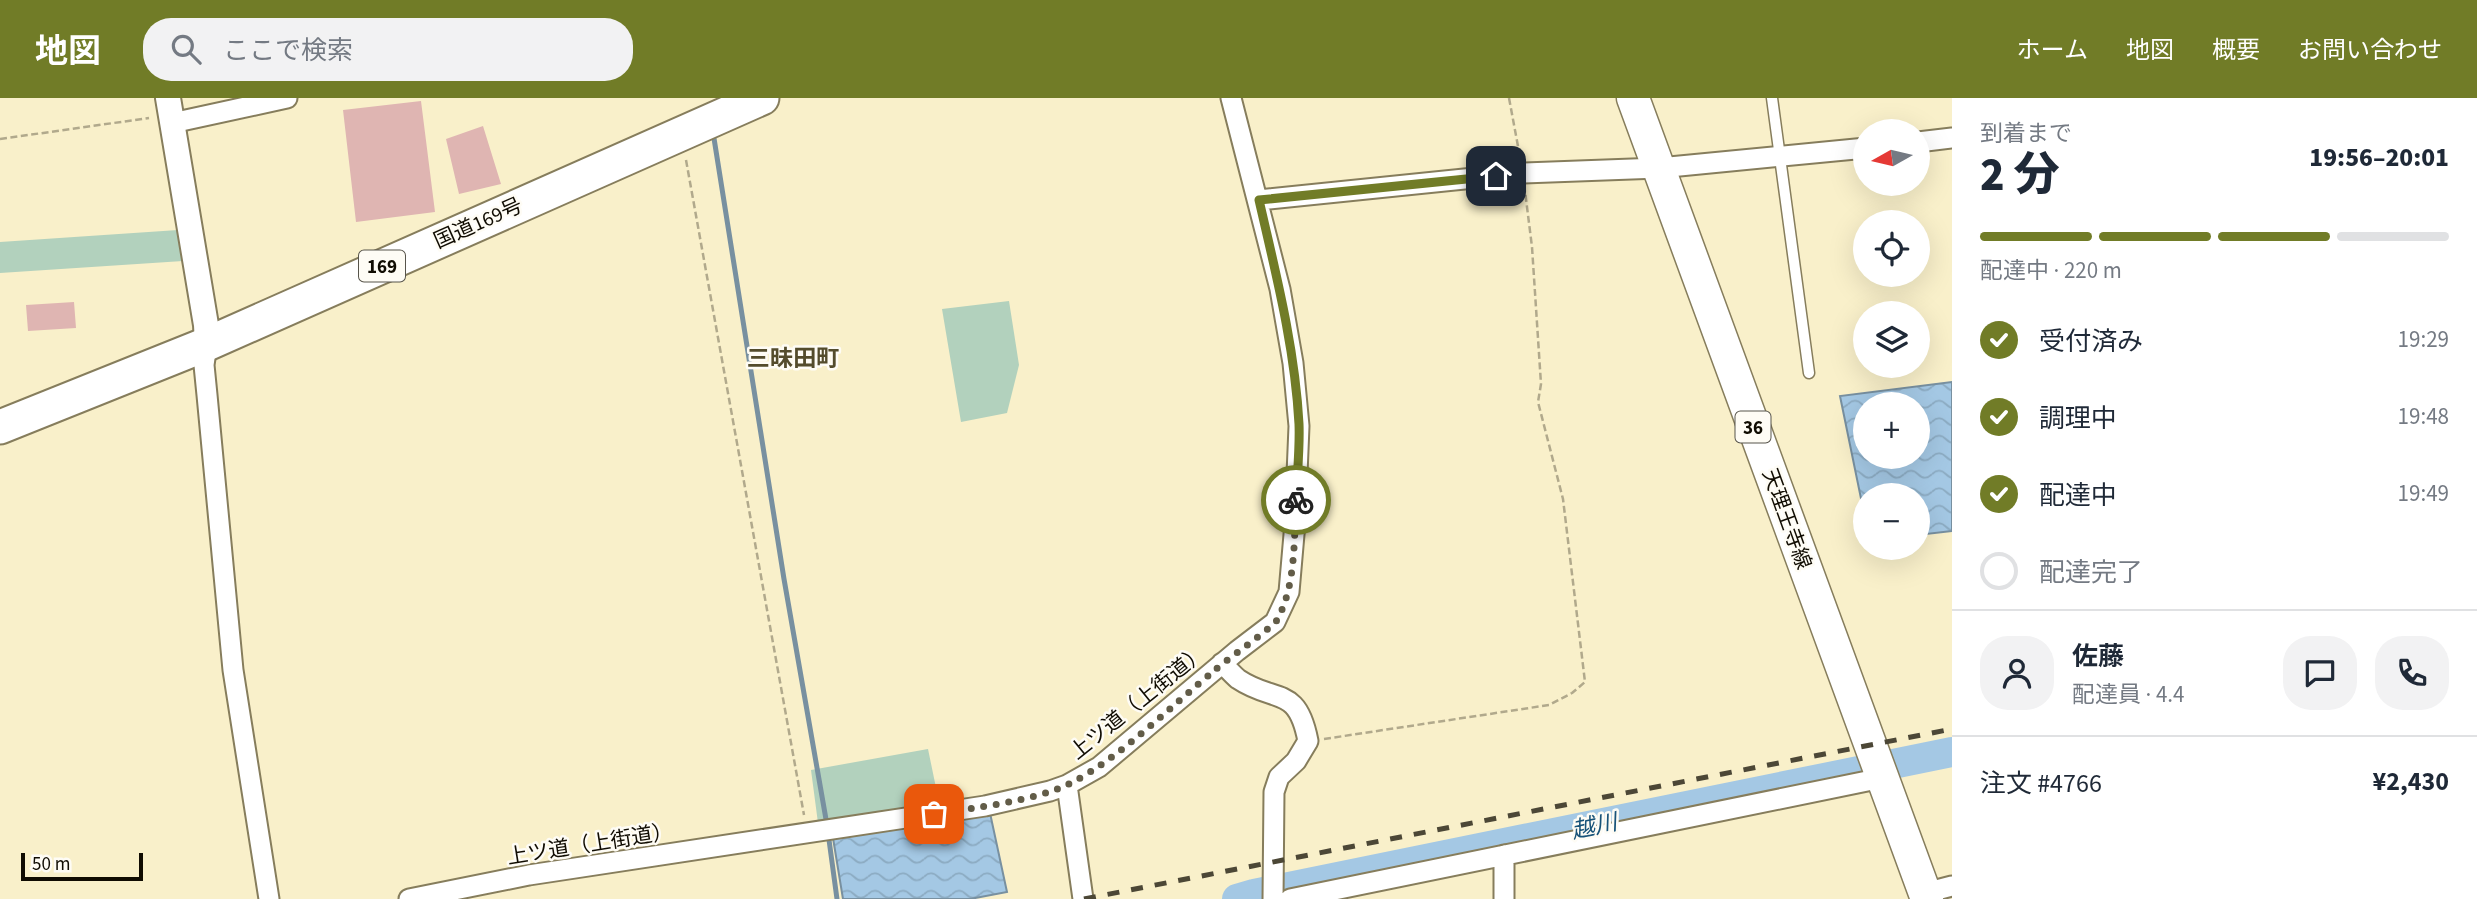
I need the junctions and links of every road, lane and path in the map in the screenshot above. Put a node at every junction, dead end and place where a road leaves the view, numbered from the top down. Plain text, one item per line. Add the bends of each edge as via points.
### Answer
1 (287, 98) edge
2 (762, 98) edge
3 (1231, 98) edge
4 (1509, 98) edge
5 (1633, 98) edge
6 (1772, 98) edge
7 (170, 113) edge
8 (681, 133) junction
9 (1952, 138) edge
10 (0, 139) edge
11 (1930, 141) edge
12 (1853, 149) edge
13 (1779, 158) junction
14 (1659, 168) junction
15 (1522, 173) junction
16 (1259, 200) junction
17 (207, 344) junction
18 (1810, 373) dead end
19 (0, 427) edge
20 (1222, 663) junction
21 (1308, 741) junction
22 (1878, 769) junction
23 (1067, 785) junction
24 (807, 834) junction
25 (1504, 855) junction
26 (1935, 893) edge
27 (269, 899) edge
28 (409, 899) edge
29 (1083, 899) edge
30 (1273, 899) edge
31 (1290, 899) edge
32 (1504, 899) edge

1 - 7 street
2 - 8 highway, 国道169号 / 169
3 - 16 street, 上ツ道（上街道）
4 - 15 path
5 - 14 main road, 天理王寺線 / 36
6 - 13 lane
7 - 10 path
7 - 17 street
8 - 17 highway, 国道169号 / 169
8 - 24 path
9 - 11 street
12 - 13 street
13 - 14 street
13 - 18 lane
14 - 15 street
14 - 22 main road, 天理王寺線 / 36
15 - 16 street
15 - 21 path via 1532,247 1541,384 1538,402 1563,499 1585,682 1549,705
16 - 20 street, 上ツ道（上街道） via 1293,363 1299,426 1295,523 1289,592 1275,622
17 - 19 highway, 国道169号 / 169
17 - 27 street via 206,395 233,670
20 - 21 street via 1239,680 1297,708
20 - 23 street, 上ツ道（上街道） via 1099,767
21 - 30 street via 1279,777 1274,792
22 - 25 street
22 - 26 main road, 天理王寺線 / 36
23 - 24 street, 上ツ道（上街道） via 985,806
23 - 29 street
24 - 28 street, 上ツ道（上街道） via 529,875
25 - 31 street
25 - 32 street

